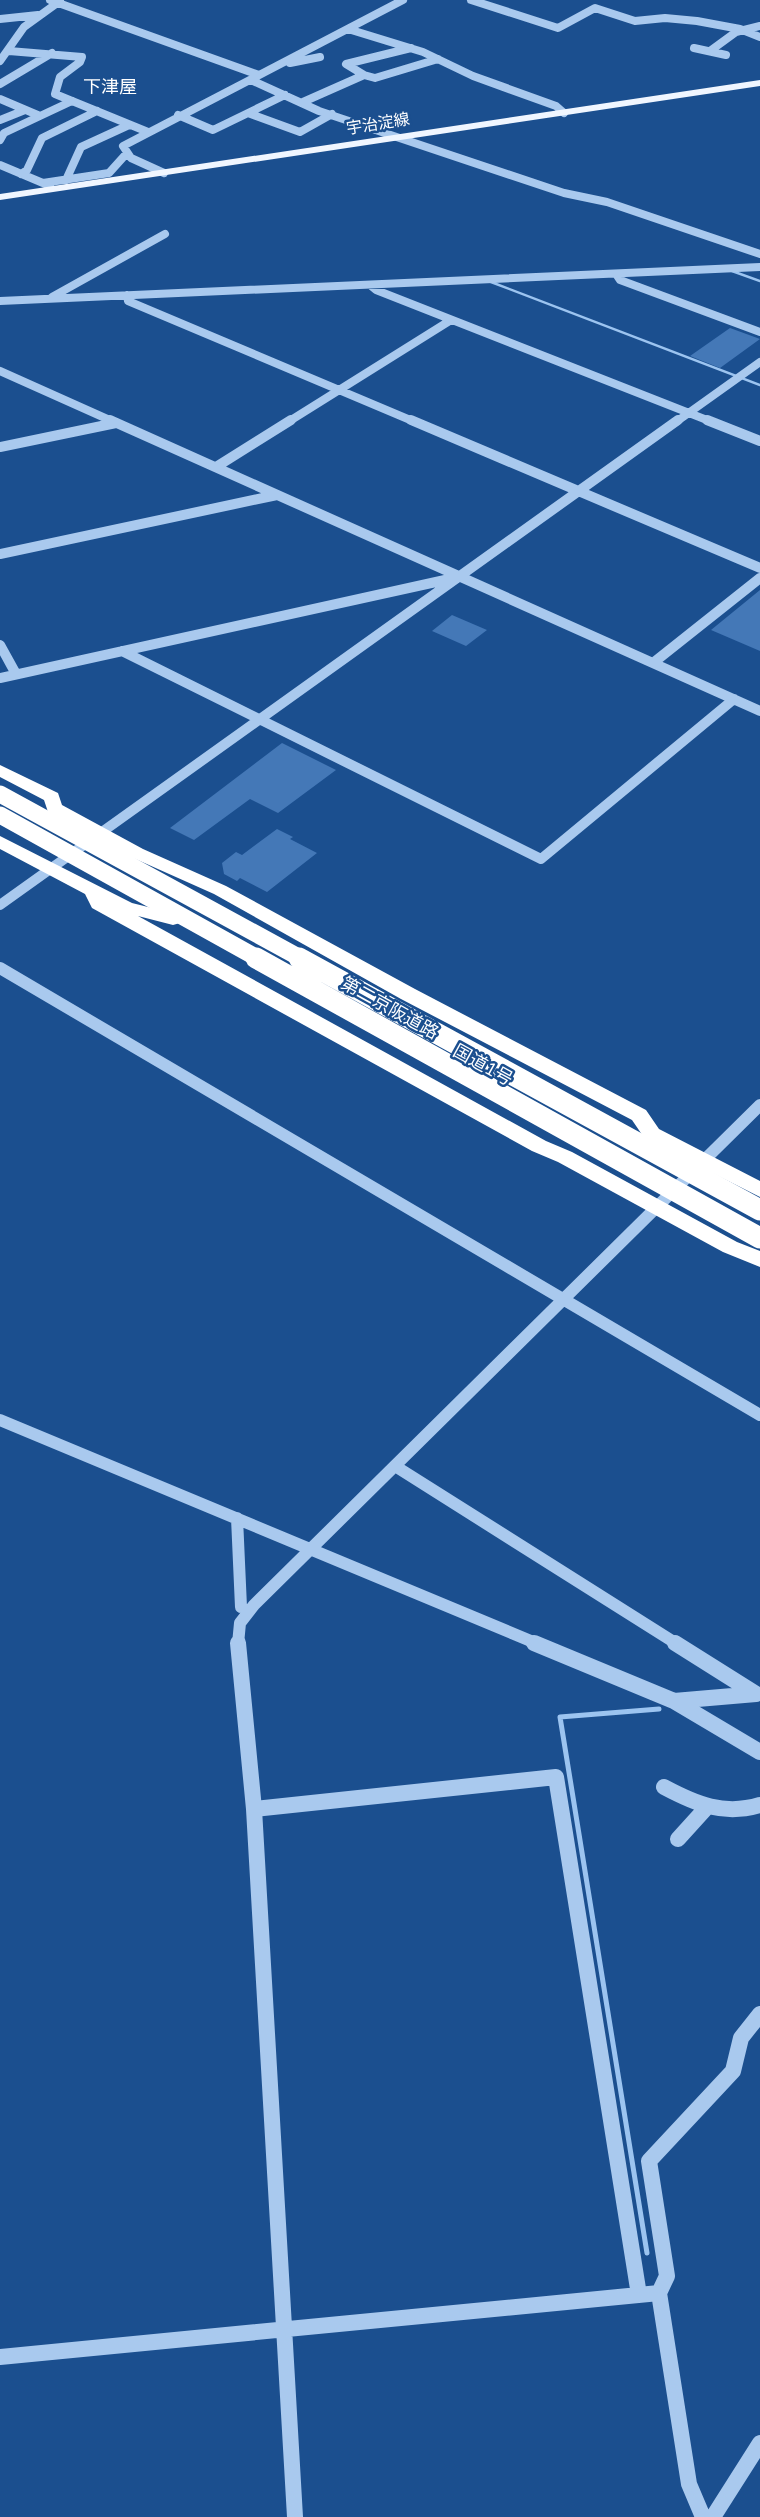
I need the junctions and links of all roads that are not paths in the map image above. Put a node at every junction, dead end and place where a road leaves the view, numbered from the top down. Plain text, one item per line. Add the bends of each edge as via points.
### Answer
1 (63, 0) edge
2 (403, 0) edge
3 (471, 0) edge
4 (52, 2) edge
5 (40, 15) junction
6 (0, 19) edge
7 (760, 26) edge
8 (348, 29) junction
9 (744, 31) junction
10 (760, 37) edge
11 (411, 48) junction
12 (694, 48) dead end
13 (9, 51) junction
14 (710, 51) junction
15 (52, 53) junction
16 (726, 55) dead end
17 (320, 57) dead end
18 (438, 59) junction
19 (0, 61) edge
20 (276, 66) junction
21 (260, 75) junction
22 (364, 75) junction
23 (251, 80) junction
24 (760, 83) edge
25 (0, 84) edge
26 (285, 95) junction
27 (0, 99) edge
28 (72, 101) junction
29 (303, 102) junction
30 (25, 110) junction
31 (97, 111) junction
32 (248, 113) junction
33 (564, 113) junction
34 (332, 114) junction
35 (178, 115) junction
36 (40, 116) junction
37 (0, 120) edge
38 (129, 125) junction
39 (148, 132) junction
40 (397, 137) junction
41 (0, 140) edge
42 (127, 153) junction
43 (0, 164) edge
44 (21, 173) junction
45 (164, 173) junction
46 (66, 180) junction
47 (43, 183) junction
48 (56, 189) junction
49 (0, 197) edge
50 (165, 234) dead end
51 (760, 254) edge
52 (760, 267) edge
53 (616, 274) junction
54 (370, 285) junction
55 (127, 295) junction
56 (48, 299) junction
57 (0, 301) edge
58 (451, 320) junction
59 (760, 332) edge
60 (760, 362) edge
61 (0, 370) edge
62 (339, 390) junction
63 (688, 413) junction
64 (116, 423) junction
65 (760, 441) edge
66 (0, 447) edge
67 (216, 467) junction
68 (579, 491) junction
69 (278, 495) junction
70 (0, 554) edge
71 (760, 568) edge
72 (458, 577) junction
73 (760, 578) edge
74 (0, 645) edge
75 (122, 651) junction
76 (653, 663) junction
77 (16, 674) junction
78 (0, 678) edge
79 (734, 699) junction
80 (760, 711) edge
81 (260, 722) junction
82 (0, 770) edge
83 (2, 789) edge
84 (54, 808) junction
85 (0, 815) edge
86 (0, 824) edge
87 (97, 837) junction
88 (0, 842) edge
89 (58, 864) junction
90 (175, 869) junction
91 (94, 892) junction
92 (185, 892) junction
93 (0, 905) edge
94 (173, 919) junction
95 (0, 968) edge
96 (760, 1105) edge
97 (607, 1116) junction
98 (554, 1130) junction
99 (652, 1134) junction
100 (565, 1157) junction
101 (699, 1166) junction
102 (760, 1190) edge
103 (663, 1200) junction
104 (760, 1203) edge
105 (760, 1210) edge
106 (760, 1238) edge
107 (760, 1244) edge
108 (730, 1247) junction
109 (760, 1259) edge
110 (760, 1271) edge
111 (564, 1301) junction
112 (760, 1415) edge
113 (0, 1420) edge
114 (395, 1466) junction
115 (237, 1518) junction
116 (310, 1549) junction
117 (241, 1607) dead end
118 (758, 1694) edge
119 (674, 1701) junction
120 (760, 1752) edge
121 (664, 1787) dead end
122 (760, 1805) edge
123 (707, 1807) junction
124 (254, 1809) junction
125 (678, 1839) dead end
126 (760, 2014) edge
127 (659, 2293) junction
128 (639, 2295) junction
129 (284, 2329) junction
130 (0, 2357) edge
131 (760, 2443) edge
132 (295, 2517) edge
133 (703, 2517) edge
134 (713, 2517) edge

1 - 4 street
2 - 8 street
3 - 9 street via 558,28 595,8 635,21 675,18
4 - 5 street
4 - 21 street
5 - 6 street
5 - 13 street via 14,38
7 - 9 street
8 - 11 street
8 - 20 street
9 - 10 street
9 - 14 street
11 - 18 street
11 - 22 street via 346,64
12 - 14 street
13 - 15 street
13 - 19 street
14 - 16 street
15 - 25 street
15 - 28 street via 82,57 60,77 55,94
17 - 20 street
18 - 22 street via 375,78
18 - 33 street
20 - 21 street
21 - 23 street
22 - 29 street
23 - 26 street
23 - 35 street
24 - 33 main road, 宇治淀線
26 - 29 street
26 - 32 street
27 - 30 street
28 - 31 street
28 - 36 street
29 - 34 street
30 - 36 street
30 - 37 street
31 - 38 street
31 - 44 street via 41,138 27,170
32 - 34 street via 300,132
32 - 35 street via 214,130
33 - 40 main road, 宇治淀線
34 - 40 street
35 - 39 street
36 - 41 street via 4,133
38 - 39 street
38 - 46 street via 81,147
39 - 42 street via 123,146
40 - 45 main road, 宇治淀線
40 - 51 street
42 - 45 street
42 - 46 street via 109,173
43 - 44 street
44 - 47 street
45 - 48 main road, 宇治淀線
46 - 47 street
47 - 48 street
48 - 49 main road, 宇治淀線
50 - 56 street
52 - 53 street
53 - 54 street
53 - 59 street via 620,280
54 - 55 street
54 - 58 street
55 - 56 street
55 - 62 street via 128,301
56 - 57 street
58 - 62 street
58 - 63 street
60 - 63 street
61 - 64 street
62 - 67 street
62 - 68 street
63 - 65 street
63 - 68 street
64 - 66 street
64 - 67 street
67 - 69 street
68 - 71 street
68 - 72 street
69 - 70 street
69 - 72 street
72 - 75 street
72 - 76 street
72 - 81 street
73 - 76 street
74 - 77 street
75 - 77 street
75 - 81 street
76 - 79 street
77 - 78 street
79 - 80 street
79 - 81 street via 541,859
81 - 87 street
82 - 84 highway via 52,796
83 - 84 highway
83 - 87 highway, 国道1号
83 - 105 highway, 第二京阪道路, bridge
84 - 87 highway
85 - 106 highway, 第二京阪道路, bridge
86 - 89 highway, 国道1号
87 - 89 street
87 - 90 highway
87 - 92 highway, 国道1号
88 - 89 highway
89 - 91 highway
89 - 93 street
89 - 94 highway, 国道1号
90 - 92 highway
90 - 99 highway via 639,1115
91 - 94 highway via 126,907
91 - 100 highway via 97,904
92 - 97 highway, 国道1号
94 - 98 highway, 国道1号
95 - 111 street
96 - 101 street
97 - 99 highway
97 - 101 highway, 国道1号
98 - 100 highway
98 - 103 highway, 国道1号
99 - 101 highway
100 - 103 highway
101 - 102 highway
101 - 103 street
101 - 104 highway, 国道1号
103 - 107 highway, 国道1号
103 - 108 highway
103 - 111 street
108 - 109 highway
108 - 110 highway via 743,1262
111 - 112 street
111 - 114 street
113 - 115 street
114 - 116 street
114 - 118 street
115 - 116 street
115 - 117 street
116 - 119 street
116 - 124 street via 240,1623
118 - 119 street
119 - 120 street
121 - 123 street
122 - 123 street via 741,1813
123 - 125 street
124 - 128 street via 556,1777
124 - 129 street
126 - 127 street via 741,2038 733,2071 649,2161 667,2276
127 - 128 street
127 - 133 street via 689,2484
128 - 129 street
129 - 130 street
129 - 132 street
131 - 134 street

